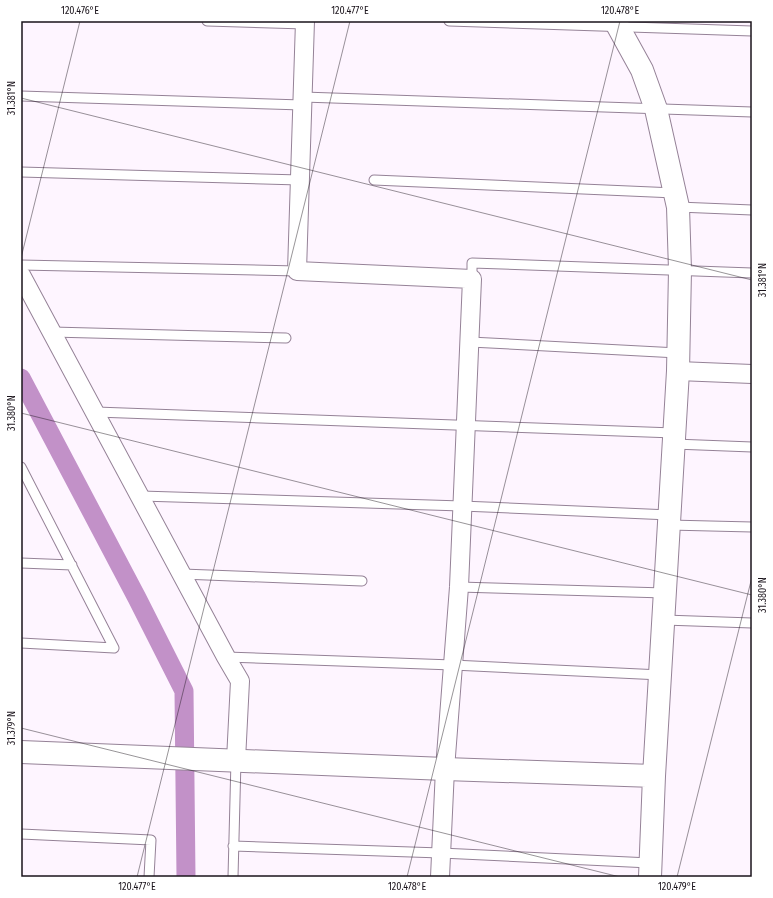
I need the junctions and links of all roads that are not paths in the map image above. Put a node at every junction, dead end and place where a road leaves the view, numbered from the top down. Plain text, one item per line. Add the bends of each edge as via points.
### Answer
1 (207, 21) edge
2 (449, 21) edge
3 (305, 22) edge
4 (617, 24) edge
5 (752, 31) edge
6 (21, 96) edge
7 (302, 101) junction
8 (656, 109) junction
9 (752, 112) edge
10 (21, 172) edge
11 (300, 180) junction
12 (374, 180) dead end
13 (676, 200) junction
14 (752, 210) edge
15 (21, 265) edge
16 (680, 270) junction
17 (297, 271) junction
18 (752, 273) edge
19 (21, 275) edge
20 (472, 279) junction
21 (52, 332) junction
22 (286, 338) dead end
23 (470, 342) junction
24 (678, 362) junction
25 (752, 374) edge
26 (96, 412) junction
27 (466, 426) junction
28 (674, 439) junction
29 (752, 447) edge
30 (21, 467) edge
31 (26, 484) edge
32 (141, 496) junction
33 (462, 506) junction
34 (669, 520) junction
35 (752, 527) edge
36 (21, 563) edge
37 (72, 565) junction
38 (182, 574) junction
39 (362, 582) dead end
40 (459, 587) junction
41 (665, 593) junction
42 (664, 620) junction
43 (752, 623) edge
44 (21, 644) edge
45 (226, 657) junction
46 (453, 665) junction
47 (660, 675) junction
48 (21, 752) edge
49 (236, 760) junction
50 (444, 769) junction
51 (654, 776) junction
52 (21, 834) edge
53 (233, 846) junction
54 (441, 853) junction
55 (650, 870) edge
56 (149, 877) edge
57 (233, 877) edge
58 (440, 877) edge

1 - 3 lane
2 - 4 lane
3 - 7 street
4 - 5 lane
4 - 8 street via 642,70
6 - 7 lane
7 - 8 lane
7 - 11 street
8 - 9 lane
8 - 13 street
10 - 11 lane
11 - 17 street
12 - 13 lane
13 - 14 lane
13 - 16 street
15 - 17 lane
16 - 18 lane
16 - 20 lane via 472,263
16 - 24 street
17 - 20 street
19 - 21 street
20 - 23 street
21 - 22 lane
21 - 26 street
23 - 24 lane
23 - 27 street
24 - 25 street
24 - 28 street
26 - 27 lane
26 - 32 street
27 - 28 lane
27 - 33 street
28 - 29 lane
28 - 34 street
30 - 31 lane
31 - 37 lane
32 - 33 lane
32 - 38 street
33 - 34 lane
33 - 40 street
34 - 35 lane
34 - 41 street
36 - 37 lane
37 - 44 lane via 114,648
38 - 39 lane
38 - 45 street
40 - 41 lane
40 - 46 street
41 - 42 street
42 - 43 lane
42 - 47 street
45 - 46 lane
45 - 49 street via 240,680
46 - 47 lane
46 - 50 street
47 - 51 street
48 - 49 street
49 - 50 street
49 - 53 lane
50 - 51 street
50 - 54 street
51 - 55 street
52 - 56 lane via 151,840
53 - 54 lane
53 - 57 lane
54 - 55 lane
54 - 58 street

